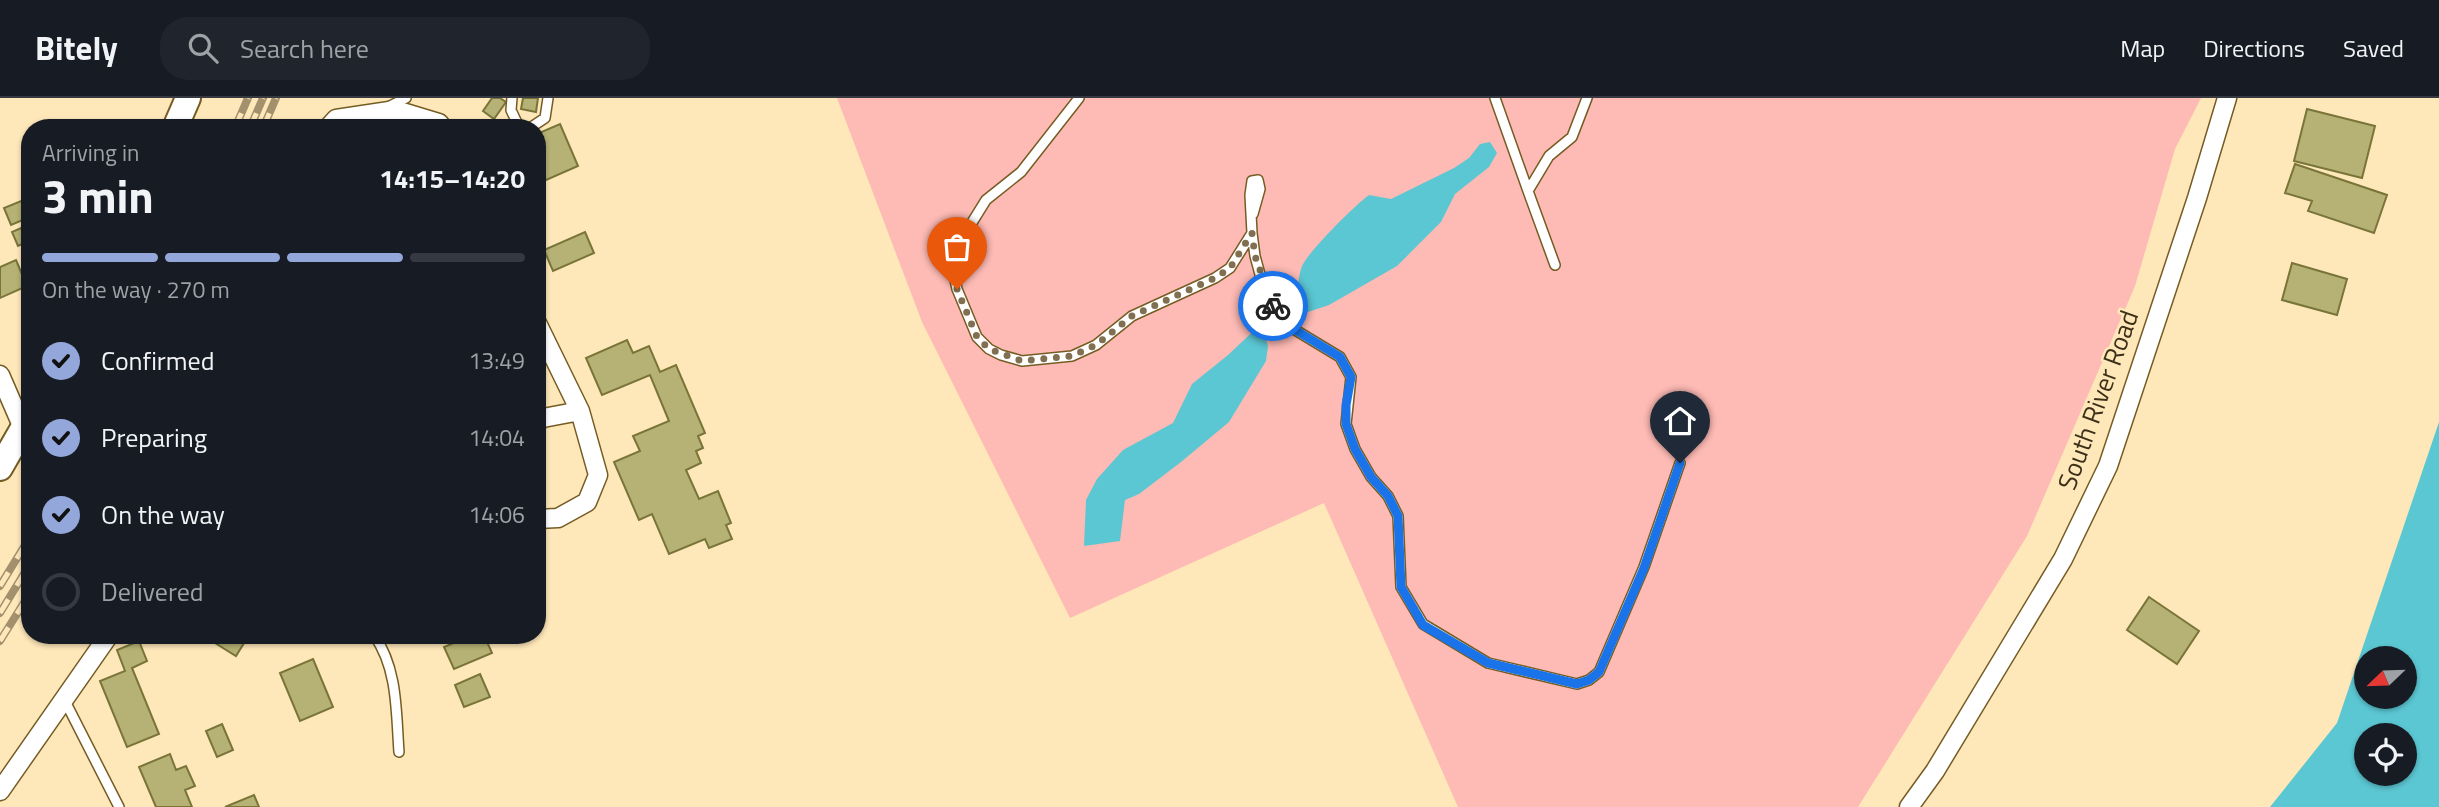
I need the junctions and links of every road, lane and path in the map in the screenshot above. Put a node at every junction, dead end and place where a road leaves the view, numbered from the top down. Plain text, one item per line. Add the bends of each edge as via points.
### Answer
1 (188, 98) edge
2 (406, 98) edge
3 (512, 98) edge
4 (548, 98) edge
5 (1079, 98) edge
6 (1495, 98) edge
7 (1587, 98) edge
8 (2227, 98) edge
9 (377, 113) junction
10 (179, 119) edge
11 (336, 119) edge
12 (426, 119) edge
13 (515, 119) edge
14 (543, 119) edge
15 (1528, 191) junction
16 (1253, 214) dead end
17 (1252, 233) junction
18 (1555, 265) dead end
19 (546, 341) edge
20 (0, 375) edge
21 (580, 411) junction
22 (21, 412) edge
23 (546, 417) edge
24 (21, 432) edge
25 (1680, 463) dead end
26 (0, 468) edge
27 (546, 519) edge
28 (103, 644) edge
29 (380, 644) edge
30 (65, 701) junction
31 (399, 752) dead end
32 (0, 791) edge
33 (119, 807) edge
34 (1909, 807) edge

1 - 10 street
2 - 9 lane
3 - 13 lane via 510,110
4 - 14 lane
5 - 17 lane via 1021,172 986,200 958,245 952,266 957,289 977,337 989,349 1022,361 1072,356 1096,345 1132,316 1230,268
6 - 15 lane
7 - 15 lane via 1572,137 1549,156
8 - 34 street, South River Road via 2108,466 2063,559 1936,771
9 - 11 street
9 - 12 street via 396,110
15 - 18 lane
16 - 17 lane
17 - 25 lane via 1261,278 1282,322 1340,357 1351,377 1346,424 1355,449 1398,516 1401,587 1423,625 1488,663 1577,684 1599,672 1644,568
19 - 21 street
20 - 22 street
21 - 23 street
21 - 27 street via 598,475 587,502 558,518
24 - 26 street
28 - 30 street
29 - 31 lane via 394,685
30 - 32 street
30 - 33 lane

